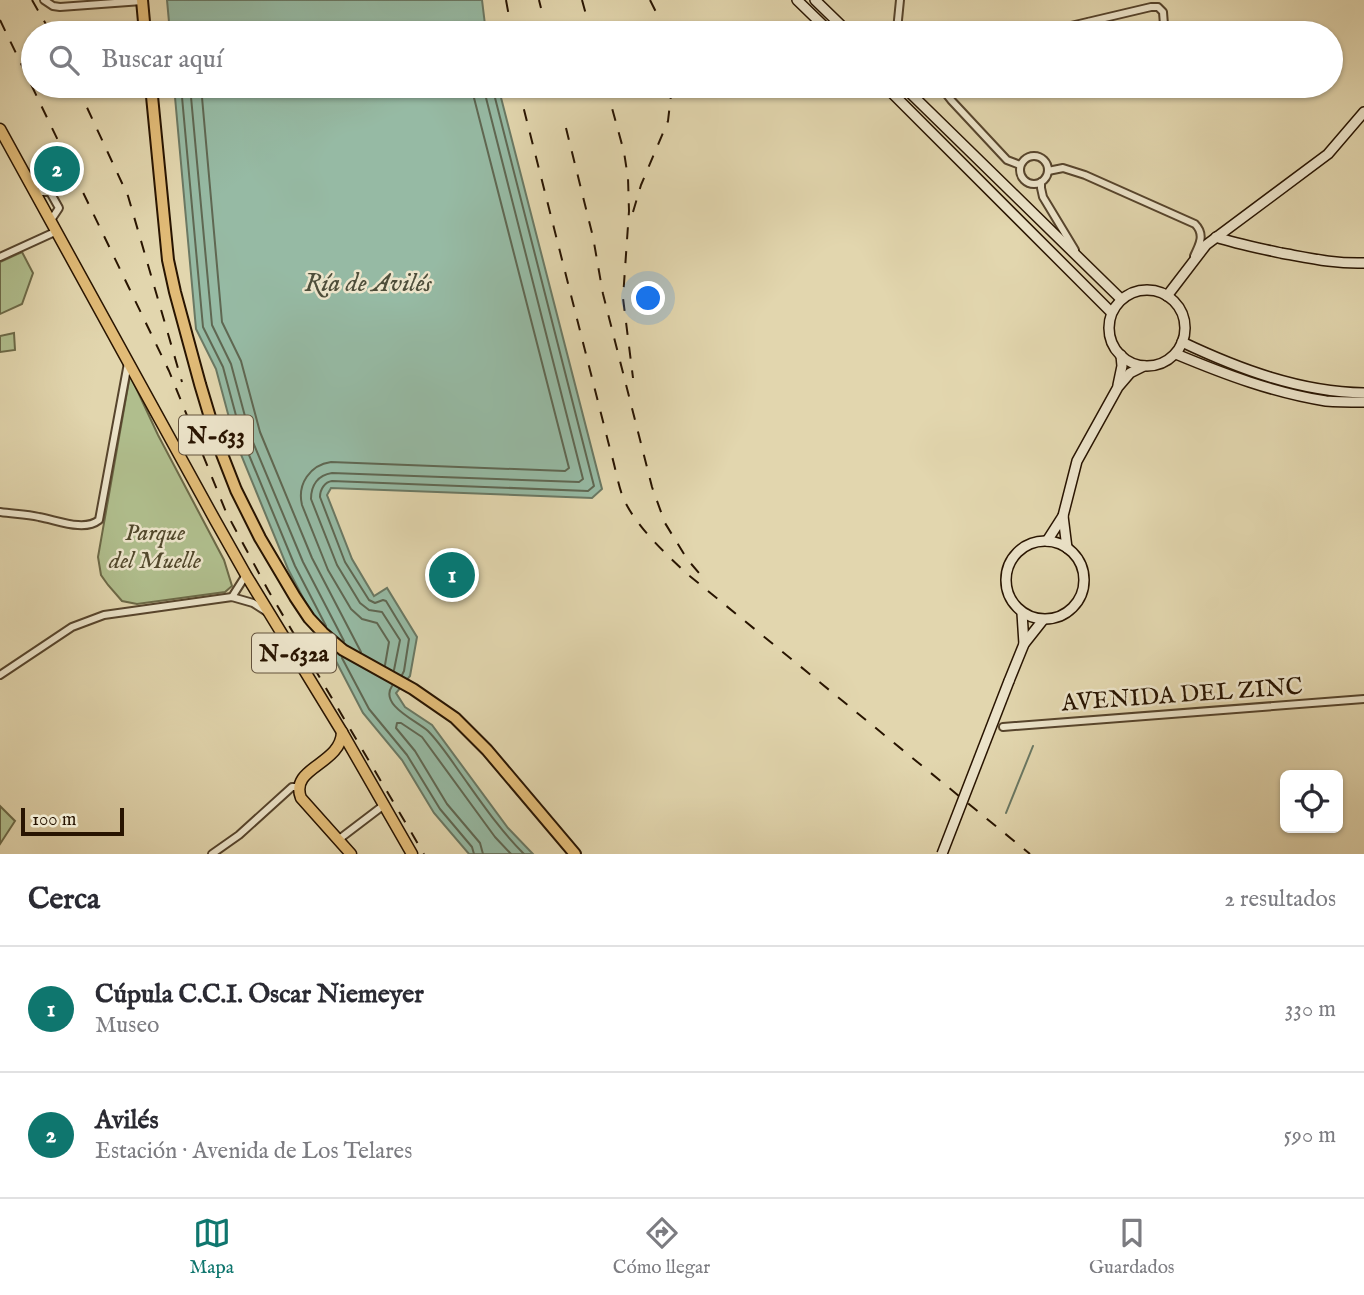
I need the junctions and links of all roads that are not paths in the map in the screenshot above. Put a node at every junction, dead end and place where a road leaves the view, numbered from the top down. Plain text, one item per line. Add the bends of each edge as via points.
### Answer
1 (44, 0) edge
2 (142, 0) edge
3 (797, 0) edge
4 (815, 0) edge
5 (900, 0) edge
6 (144, 21) edge
7 (819, 21) edge
8 (837, 21) edge
9 (898, 21) edge
10 (1091, 21) edge
11 (1164, 21) edge
12 (152, 98) edge
13 (897, 98) edge
14 (915, 98) edge
15 (950, 98) edge
16 (1364, 112) edge
17 (1, 133) edge
18 (1020, 165) junction
19 (1048, 171) junction
20 (1041, 182) junction
21 (57, 231) junction
22 (1216, 237) junction
23 (0, 257) edge
24 (1079, 258) junction
25 (1364, 263) edge
26 (1189, 267) junction
27 (1167, 296) junction
28 (1121, 299) junction
29 (1111, 312) junction
30 (1182, 342) junction
31 (1121, 354) junction
32 (1176, 354) junction
33 (128, 361) junction
34 (1147, 365) junction
35 (1118, 387) junction
36 (1364, 393) edge
37 (1364, 402) edge
38 (0, 512) edge
39 (1063, 516) junction
40 (1047, 541) junction
41 (1068, 548) junction
42 (246, 575) junction
43 (232, 597) junction
44 (1022, 613) junction
45 (272, 615) junction
46 (1043, 620) junction
47 (1024, 644) junction
48 (0, 676) edge
49 (1364, 699) edge
50 (1003, 727) dead end
51 (342, 732) junction
52 (331, 755) junction
53 (363, 771) junction
54 (299, 786) junction
55 (384, 805) junction
56 (338, 840) junction
57 (212, 854) edge
58 (351, 854) edge
59 (412, 854) edge
60 (575, 854) edge
61 (942, 854) edge

1 - 2 street via 60,7
2 - 6 highway
3 - 7 main road
4 - 8 main road
5 - 9 street
10 - 11 street via 1158,7
12 - 60 highway, N-633 via 168,260 218,444 260,538 323,633 455,718
13 - 29 main road
14 - 24 main road
15 - 18 street via 1007,160
16 - 22 main road via 1328,154
17 - 21 main road, N-632a
18 - 19 street via 1037,155
18 - 20 street via 1019,172 1028,183
19 - 20 street
19 - 26 street via 1063,168 1085,175 1195,223 1201,237
20 - 24 street via 1043,197
21 - 23 street
21 - 33 main road, N-632a
22 - 25 main road via 1326,262
22 - 26 main road
24 - 28 main road
26 - 27 main road
27 - 28 main road via 1142,290
27 - 30 main road via 1181,311
28 - 29 main road
29 - 31 main road via 1111,339
30 - 32 main road
30 - 36 main road via 1253,372 1329,391
31 - 34 main road
31 - 35 main road
32 - 34 main road
32 - 37 main road via 1291,394
33 - 38 street via 99,520 85,525
33 - 42 main road, N-632a
34 - 35 main road via 1130,373
35 - 39 main road via 1077,461
39 - 40 main road
39 - 41 main road
40 - 41 main road
40 - 44 main road via 1018,551 1006,570 1007,592
41 - 46 main road via 1084,575 1080,598 1061,616
42 - 43 street
42 - 45 main road, N-632a
43 - 45 street
43 - 48 street via 104,615 72,627
44 - 46 main road
44 - 47 main road
45 - 51 main road, N-632a
46 - 47 main road
47 - 61 main road, bridge
49 - 50 street, AVENIDA DEL ZINC
51 - 52 main road via 340,745
51 - 53 main road
52 - 53 main road via 352,758
52 - 54 main road
53 - 55 main road
54 - 56 main road via 301,798
54 - 57 street via 292,787
55 - 56 street
55 - 59 main road
56 - 58 main road

